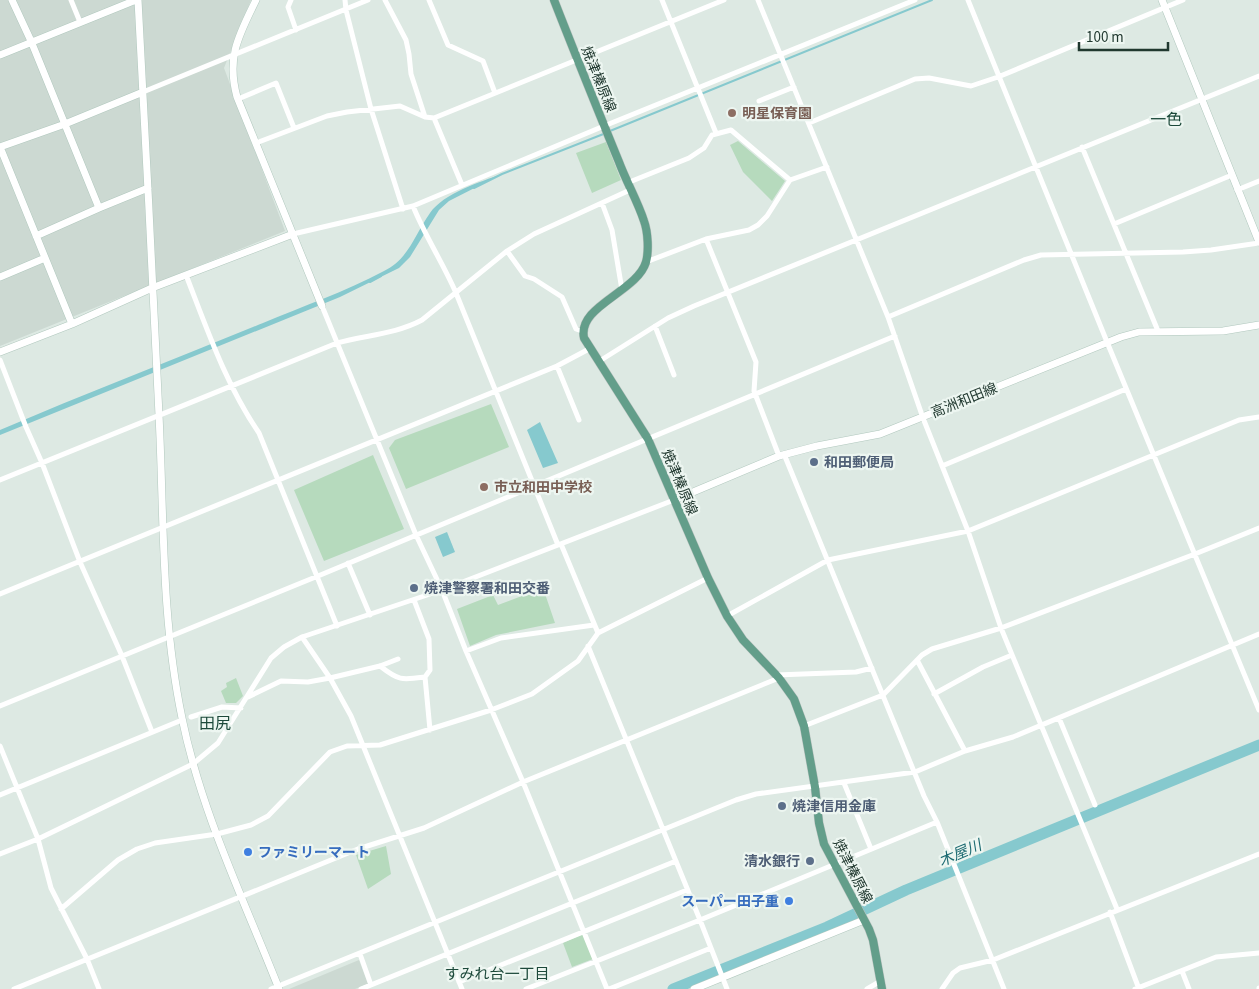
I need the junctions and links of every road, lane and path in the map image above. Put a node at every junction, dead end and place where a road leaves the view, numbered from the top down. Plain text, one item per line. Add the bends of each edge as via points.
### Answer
1 (12, 0) edge
2 (71, 0) edge
3 (137, 0) edge
4 (256, 0) edge
5 (291, 0) edge
6 (345, 0) edge
7 (368, 0) edge
8 (385, 0) edge
9 (429, 0) edge
10 (554, 0) edge
11 (662, 0) edge
12 (724, 0) edge
13 (758, 0) edge
14 (915, 0) edge
15 (968, 0) edge
16 (1162, 0) edge
17 (1184, 0) edge
18 (1165, 8) junction
19 (346, 10) junction
20 (670, 21) junction
21 (80, 22) junction
22 (296, 30) junction
23 (30, 41) junction
24 (234, 54) junction
25 (780, 54) junction
26 (0, 55) edge
27 (577, 59) junction
28 (1259, 76) edge
29 (998, 77) junction
30 (794, 87) junction
31 (698, 88) junction
32 (144, 92) junction
33 (495, 92) junction
34 (238, 99) junction
35 (1202, 99) junction
36 (760, 100) dead end
37 (371, 109) junction
38 (425, 117) junction
39 (434, 118) junction
40 (810, 123) junction
41 (65, 124) junction
42 (604, 126) junction
43 (294, 128) junction
44 (716, 133) junction
45 (256, 143) junction
46 (1082, 147) junction
47 (1036, 166) junction
48 (827, 167) junction
49 (1232, 175) junction
50 (790, 180) junction
51 (1259, 181) edge
52 (462, 185) junction
53 (629, 186) junction
54 (148, 188) junction
55 (1237, 190) junction
56 (602, 203) junction
57 (413, 206) junction
58 (99, 208) junction
59 (403, 209) junction
60 (1114, 224) junction
61 (293, 234) junction
62 (36, 236) junction
63 (706, 239) junction
64 (857, 239) junction
65 (1259, 242) edge
66 (507, 251) junction
67 (1072, 254) junction
68 (1127, 254) junction
69 (45, 258) junction
70 (646, 262) junction
71 (186, 275) junction
72 (0, 277) edge
73 (152, 288) junction
74 (622, 290) junction
75 (728, 292) junction
76 (456, 293) junction
77 (322, 306) joint
78 (888, 316) junction
79 (72, 324) junction
80 (1259, 325) edge
81 (655, 326) junction
82 (582, 331) junction
83 (1158, 331) junction
84 (895, 336) junction
85 (1107, 342) junction
86 (337, 343) junction
87 (589, 349) junction
88 (0, 352) edge
89 (0, 360) edge
90 (598, 362) junction
91 (557, 366) junction
92 (674, 375) dead end
93 (232, 386) junction
94 (1126, 389) junction
95 (496, 391) junction
96 (755, 394) junction
97 (159, 415) junction
98 (1259, 417) edge
99 (923, 418) junction
100 (579, 420) dead end
101 (648, 439) junction
102 (377, 440) junction
103 (1154, 454) junction
104 (782, 455) junction
105 (42, 463) junction
106 (942, 466) junction
107 (0, 480) edge
108 (278, 480) junction
109 (535, 486) junction
110 (674, 500) junction
111 (163, 528) junction
112 (1259, 528) edge
113 (968, 531) junction
114 (416, 535) junction
115 (560, 544) junction
116 (1196, 554) junction
117 (828, 560) junction
118 (80, 562) junction
119 (348, 563) junction
120 (318, 576) junction
121 (708, 578) junction
122 (442, 590) junction
123 (0, 594) edge
124 (414, 600) junction
125 (370, 615) junction
126 (727, 616) junction
127 (594, 624) junction
128 (337, 626) junction
129 (1001, 628) junction
130 (598, 633) junction
131 (1259, 634) edge
132 (170, 636) junction
133 (302, 637) junction
134 (1233, 645) junction
135 (588, 646) junction
136 (466, 651) junction
137 (1012, 655) junction
138 (122, 656) junction
139 (398, 659) dead end
140 (917, 660) junction
141 (380, 666) junction
142 (872, 668) junction
143 (777, 676) junction
144 (425, 677) junction
145 (330, 678) junction
146 (934, 694) junction
147 (883, 695) junction
148 (248, 698) junction
149 (0, 706) edge
150 (241, 708) junction
151 (491, 710) junction
152 (1259, 710) edge
153 (191, 718) dead end
154 (1060, 718) junction
155 (182, 720) junction
156 (1041, 725) junction
157 (804, 726) junction
158 (430, 730) junction
159 (152, 732) junction
160 (626, 740) junction
161 (0, 746) edge
162 (364, 746) junction
163 (965, 751) junction
164 (192, 764) junction
165 (915, 772) junction
166 (522, 782) junction
167 (844, 783) junction
168 (815, 787) junction
169 (18, 788) junction
170 (0, 796) edge
171 (1094, 805) dead end
172 (937, 822) junction
173 (663, 830) junction
174 (217, 834) junction
175 (401, 836) junction
176 (38, 839) junction
177 (872, 850) junction
178 (0, 854) edge
179 (1259, 854) edge
180 (676, 861) junction
181 (834, 865) junction
182 (560, 872) junction
183 (687, 890) junction
184 (242, 896) junction
185 (573, 903) junction
186 (61, 909) junction
187 (1117, 909) junction
188 (1110, 912) junction
189 (863, 918) junction
190 (700, 920) junction
191 (436, 923) junction
192 (584, 932) junction
193 (711, 948) junction
194 (1259, 953) edge
195 (360, 954) junction
196 (448, 954) junction
197 (87, 959) junction
198 (596, 960) junction
199 (993, 960) junction
200 (1182, 971) junction
201 (722, 975) junction
202 (459, 982) junction
203 (371, 985) junction
204 (880, 986) edge
205 (276, 988) edge
206 (14, 989) edge
207 (99, 989) edge
208 (361, 989) edge
209 (462, 989) edge
210 (526, 989) edge
211 (608, 989) edge
212 (694, 989) edge
213 (726, 989) edge
214 (867, 989) edge
215 (942, 989) edge
216 (1004, 989) edge
217 (1137, 989) edge
218 (1189, 989) edge

1 - 23 street
2 - 21 street
3 - 21 street
3 - 32 street
4 - 24 street via 239,35
5 - 22 street via 288,7
6 - 19 street
7 - 19 street
8 - 38 street via 406,40 411,74
9 - 33 street via 448,45 483,61
10 - 27 main road, 焼津榛原線
11 - 20 street
12 - 20 street
13 - 25 street
14 - 25 street
15 - 29 street
16 - 18 street
17 - 18 street
18 - 29 street
18 - 35 street
19 - 22 street
19 - 37 street
20 - 27 street
20 - 31 street
21 - 23 street
22 - 24 street
23 - 26 street
23 - 41 street
24 - 32 street
24 - 34 street via 233,83
25 - 30 street
25 - 31 street
27 - 33 street
27 - 42 main road, 焼津榛原線
28 - 35 street
29 - 40 street via 971,86 929,78 915,79
29 - 47 street
30 - 36 street
30 - 40 street
31 - 42 street
31 - 44 street
32 - 41 street
32 - 54 street
33 - 39 street
34 - 43 street via 276,83
34 - 45 street
35 - 46 street
35 - 49 street
37 - 38 street via 400,106
37 - 43 street via 327,116
37 - 59 street
38 - 39 street
39 - 52 street
40 - 48 street
41 - 58 street
41 - 62 street via 0,147
42 - 52 street
42 - 53 main road, 焼津榛原線
43 - 45 street
44 - 50 street via 731,130
44 - 53 street via 704,148 689,158
45 - 61 street
46 - 47 street
46 - 60 street
47 - 64 street
47 - 67 street
48 - 50 street
48 - 64 street
49 - 55 street
49 - 60 street
50 - 63 street via 758,225
51 - 55 street
52 - 57 street
53 - 56 street
53 - 70 main road, 焼津榛原線 via 647,232
54 - 58 street
54 - 73 street
55 - 65 street
56 - 66 street via 534,234
56 - 74 street via 612,230
57 - 59 street
57 - 76 street
58 - 62 street
59 - 61 street
60 - 68 street
61 - 71 street
61 - 77 street
62 - 69 street
63 - 70 street
63 - 75 street
64 - 75 street
64 - 78 street
65 - 68 street via 1211,250
66 - 76 street
66 - 82 street via 525,276 562,297 576,329
67 - 68 street
67 - 78 street via 1041,255 1024,260
67 - 85 street
68 - 83 street
69 - 72 street
69 - 79 street
70 - 74 main road via 641,272
71 - 73 street
71 - 93 street
73 - 79 street
73 - 97 street
74 - 82 main road via 596,310
75 - 81 street
75 - 96 street via 756,362
76 - 86 street via 411,326
76 - 95 street
77 - 86 street
78 - 84 street
79 - 88 street
80 - 83 street, 高洲和田線 via 1223,331
81 - 90 street
81 - 92 street
82 - 87 main road, 焼津榛原線
83 - 85 street, 高洲和田線 via 1139,332
84 - 96 street
84 - 99 street
85 - 94 street
85 - 99 street, 高洲和田線
86 - 93 street
86 - 102 street
87 - 90 main road, 焼津榛原線
87 - 91 street
89 - 105 street
90 - 101 main road, 焼津榛原線
91 - 95 street
91 - 100 street
93 - 97 street
93 - 108 street via 244,412 259,433
94 - 103 street
94 - 106 street
95 - 102 street
95 - 109 street
96 - 101 street
96 - 104 street
97 - 105 street
97 - 111 street
98 - 103 street via 1239,420
99 - 104 street, 高洲和田線 via 880,434
99 - 106 street
101 - 109 street
101 - 110 main road, 焼津榛原線
102 - 108 street
102 - 114 street
103 - 113 street
103 - 116 street
104 - 110 street, 高洲和田線
104 - 117 street
105 - 107 street
105 - 118 street
106 - 113 street
108 - 111 street
108 - 120 street
109 - 114 street
109 - 115 street
110 - 115 street
110 - 121 main road, 焼津榛原線
111 - 118 street
111 - 132 street
112 - 116 street
113 - 117 street
113 - 129 street
114 - 119 street
114 - 122 street
115 - 122 street
115 - 127 street
116 - 129 street
116 - 134 street
117 - 126 street
117 - 142 street
118 - 123 street
118 - 138 street
119 - 120 street
119 - 125 street
120 - 128 street
120 - 132 street
121 - 126 main road, 焼津榛原線
121 - 130 street
122 - 124 street
122 - 136 street
124 - 125 street
124 - 144 street via 429,639 430,670
125 - 128 street
126 - 143 main road, 焼津榛原線
127 - 130 street
127 - 136 street via 501,638
128 - 133 street
129 - 137 street
129 - 140 street via 932,649
130 - 135 street
131 - 134 street
132 - 138 street
132 - 155 street
133 - 145 street
133 - 148 street via 271,658
134 - 152 street
134 - 154 street
135 - 151 street via 578,661 532,694
135 - 160 street
136 - 151 street
137 - 146 street
137 - 156 street
138 - 149 street
138 - 159 street
139 - 141 street
140 - 146 street
140 - 147 street
141 - 144 street via 395,677
141 - 145 street
142 - 143 street via 856,672
142 - 147 street
143 - 157 main road, 焼津榛原線 via 794,699
143 - 160 street
144 - 158 street
145 - 148 street via 308,682 281,681
145 - 162 street
146 - 163 street
147 - 157 street
147 - 165 street
148 - 150 street
150 - 153 street via 222,707
150 - 164 street via 218,743
151 - 158 street
151 - 166 street
154 - 156 street
154 - 171 street
155 - 159 street
155 - 164 street
156 - 163 street
156 - 187 street
157 - 168 main road, 焼津榛原線
158 - 162 street via 380,745
159 - 169 street
160 - 166 street
160 - 173 street
161 - 169 street
162 - 174 street via 347,746 330,752 268,816 251,825
162 - 175 street
163 - 165 street
164 - 174 street
164 - 176 street
165 - 167 street
165 - 172 street
166 - 175 street
166 - 182 street
167 - 168 street
167 - 177 street
168 - 173 street via 756,794
168 - 181 main road, 焼津榛原線 via 824,844
169 - 170 street
169 - 176 street
172 - 177 street
172 - 199 street
173 - 180 street
173 - 182 street
174 - 184 street
174 - 186 street via 136,849 118,860
175 - 184 street via 358,849
175 - 191 street
176 - 178 street
176 - 186 street via 51,888
177 - 181 street
179 - 187 street
180 - 183 street
180 - 185 street
181 - 189 main road, 焼津榛原線
181 - 190 street
182 - 185 street
182 - 191 street
183 - 190 street
183 - 192 street
184 - 197 street
184 - 205 street
185 - 192 street
185 - 196 street
186 - 197 street
187 - 188 street
188 - 199 street
188 - 217 street
189 - 201 street
189 - 204 main road, 焼津榛原線 via 872,940
190 - 193 street
190 - 198 street
191 - 195 street
191 - 196 street
192 - 198 street
192 - 202 street
193 - 201 street
193 - 211 street
194 - 200 street via 1216,957
195 - 203 street
195 - 205 street
196 - 202 street
196 - 203 street
197 - 206 street
197 - 207 street
198 - 210 street
198 - 211 street
199 - 215 street via 960,968
199 - 216 street
200 - 217 street
200 - 218 street
201 - 212 street
201 - 213 street
202 - 209 street
203 - 208 street
204 - 214 street

